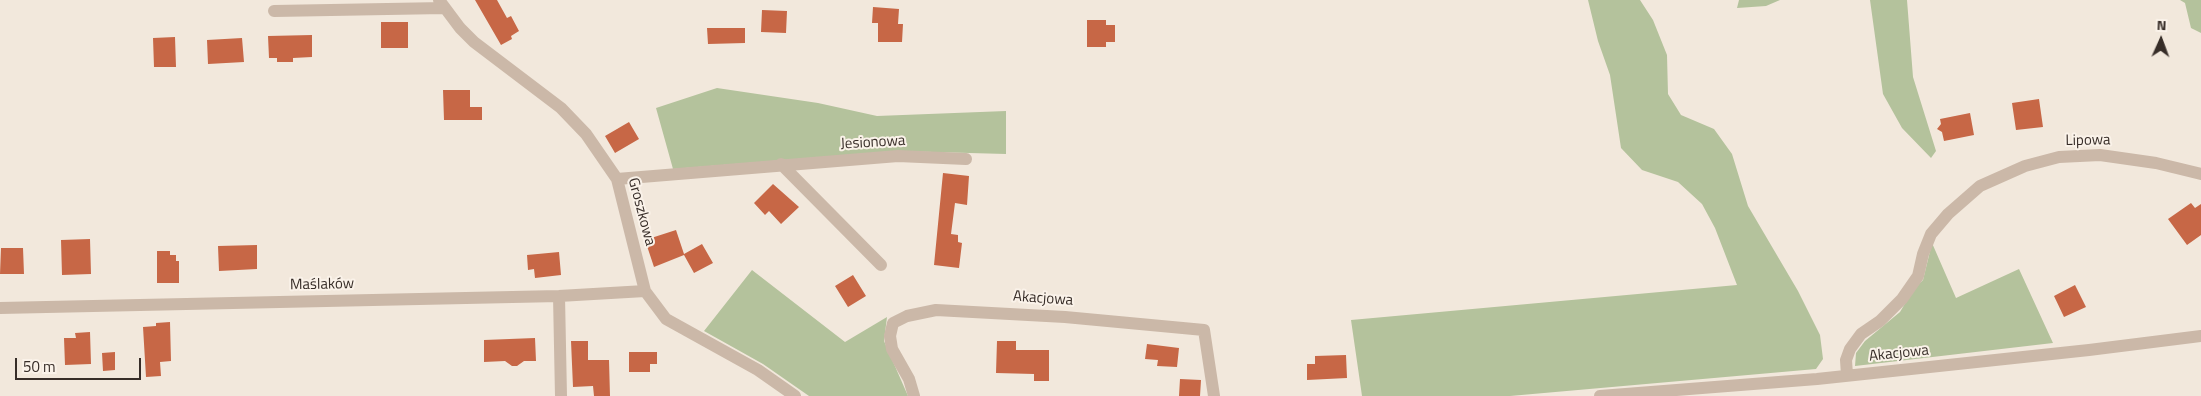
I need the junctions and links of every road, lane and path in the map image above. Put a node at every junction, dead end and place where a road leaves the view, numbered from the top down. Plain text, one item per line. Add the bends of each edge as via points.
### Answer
1 (442, 4) edge
2 (274, 11) dead end
3 (966, 159) dead end
4 (781, 164) junction
5 (2201, 174) edge
6 (617, 179) junction
7 (881, 265) dead end
8 (646, 291) junction
9 (559, 296) junction
10 (0, 308) edge
11 (2201, 336) edge
12 (1847, 375) junction
13 (562, 396) edge
14 (795, 396) edge
15 (914, 396) edge
16 (1214, 396) edge
17 (1600, 396) edge

1 - 2 street
1 - 6 street, Groszkowa via 474,42 561,108 586,134
3 - 4 street, Jesionowa via 898,156
4 - 6 street, Jesionowa
4 - 7 street
5 - 12 street, Lipowa via 2100,155 2059,158 2025,166 1980,186 1931,234 1918,276 1902,299 1850,348 1846,360
6 - 8 street, Groszkowa
8 - 9 street, Maślaków
8 - 14 street, Groszkowa via 666,319 758,370
9 - 10 street, Maślaków
9 - 13 street
11 - 12 street, Akacjowa
12 - 17 street, Akacjowa
15 - 16 street, Akacjowa via 909,379 892,349 893,323 936,310 1065,317 1204,330

